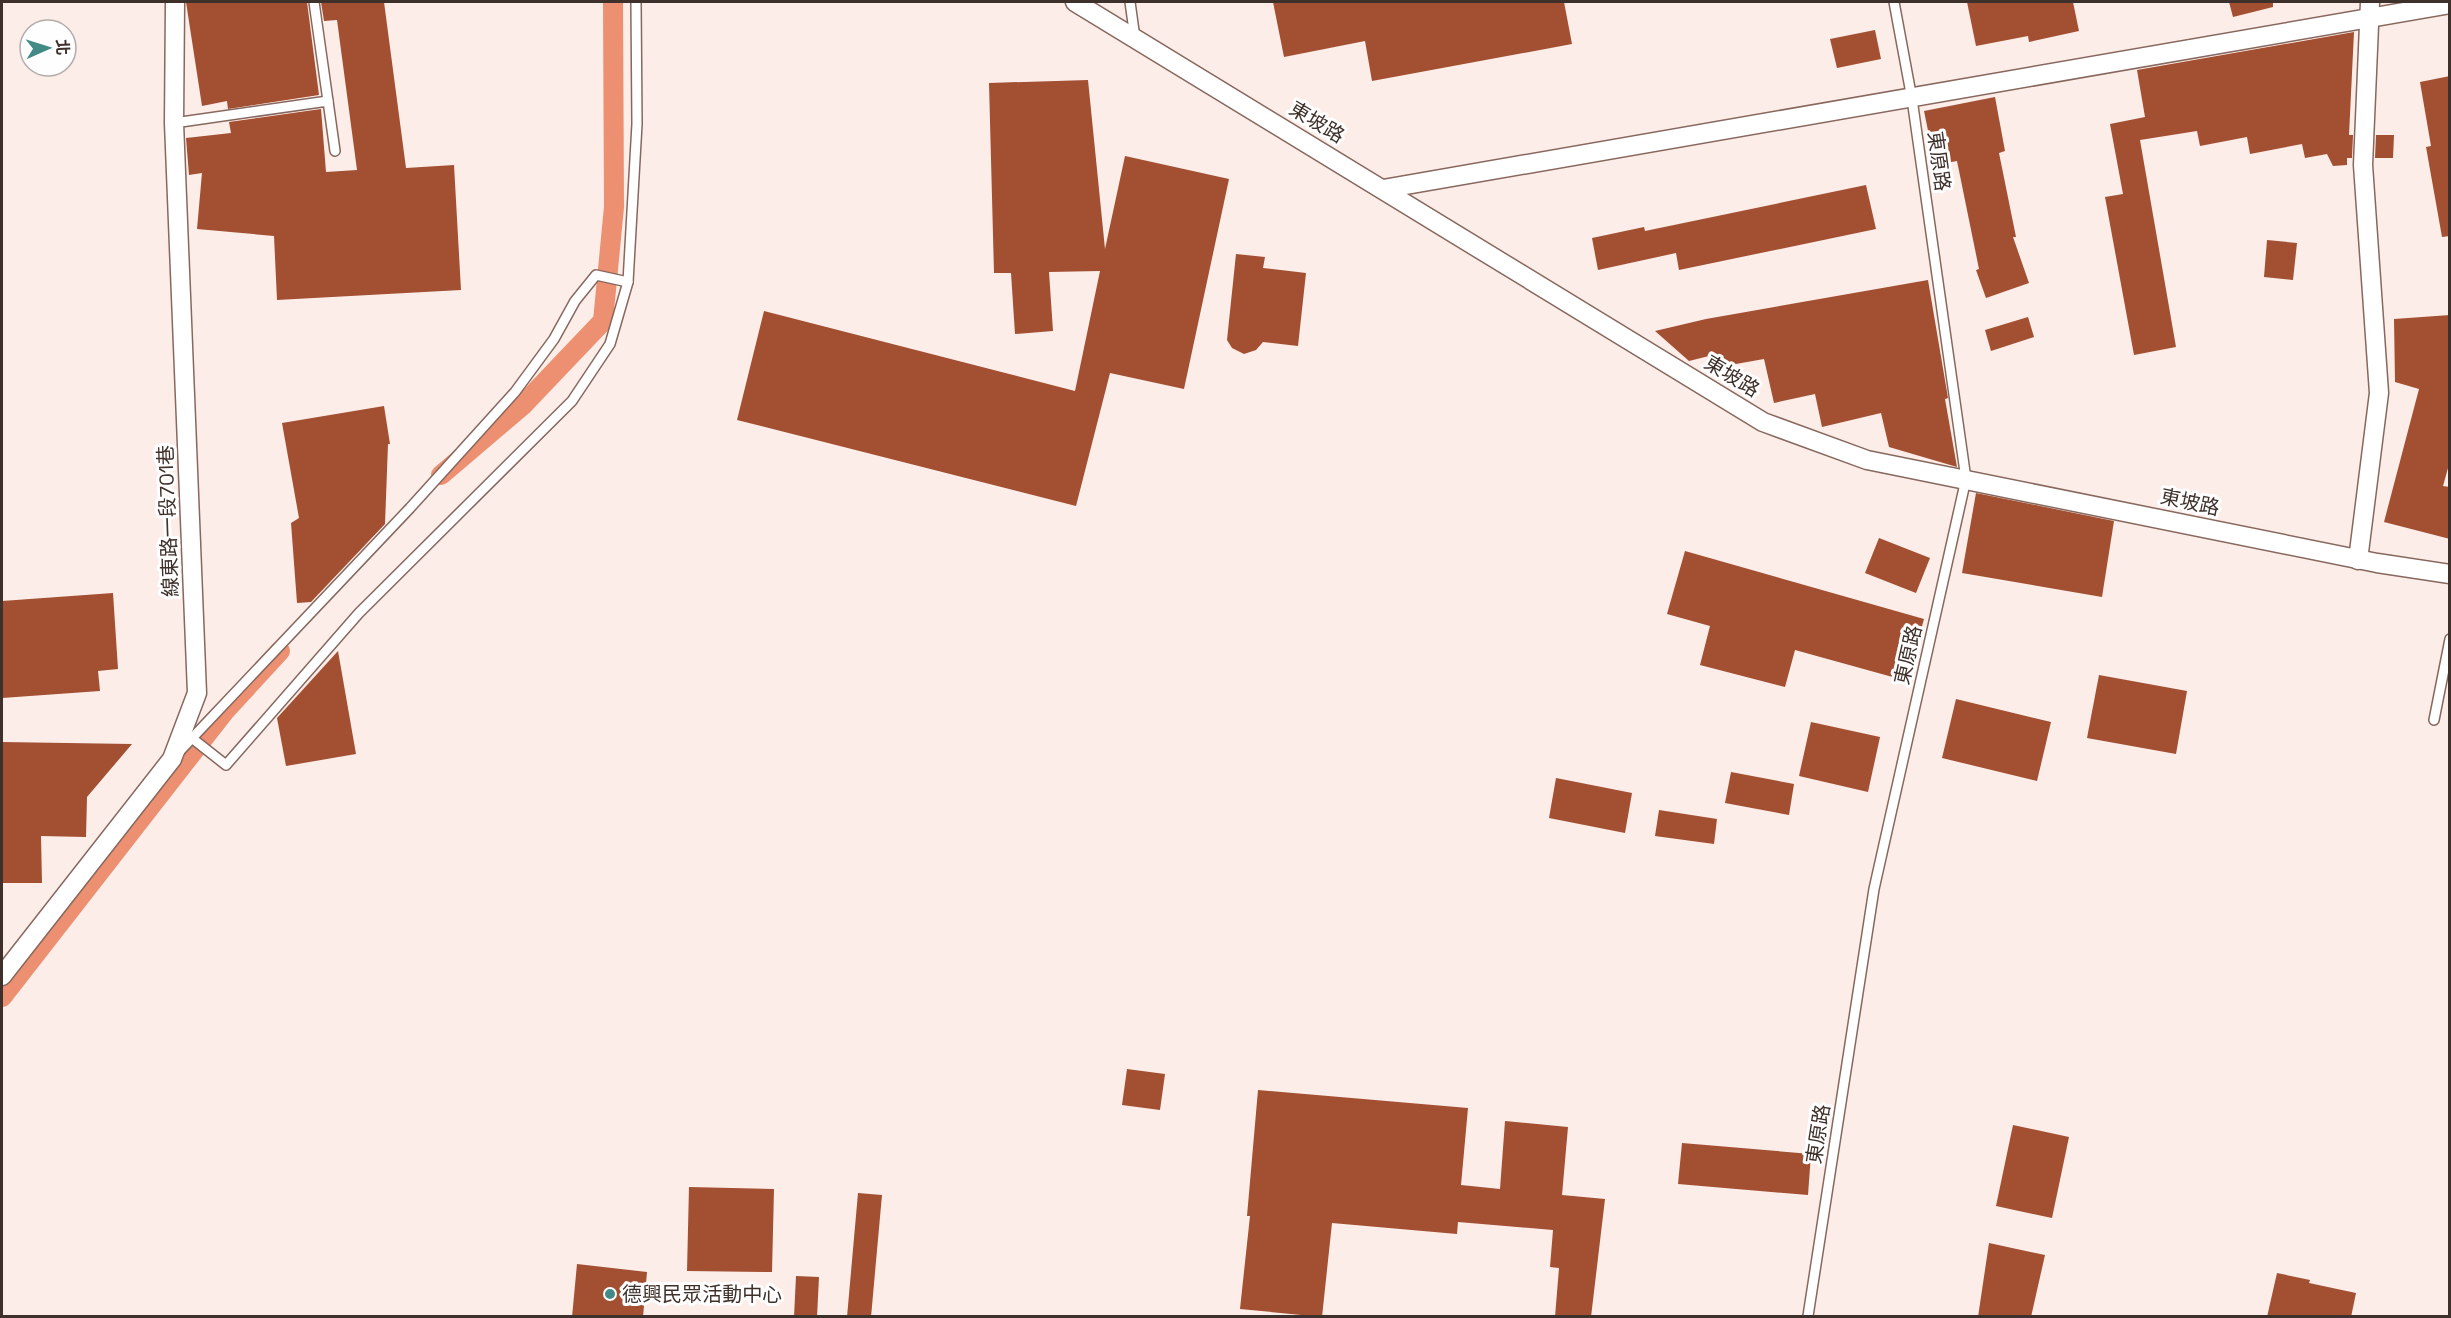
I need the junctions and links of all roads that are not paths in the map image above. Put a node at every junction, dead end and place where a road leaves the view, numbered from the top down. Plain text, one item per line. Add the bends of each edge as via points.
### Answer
1 (175, 2) edge
2 (314, 2) edge
3 (636, 2) edge
4 (1075, 2) edge
5 (1130, 2) edge
6 (1894, 2) edge
7 (2450, 4) edge
8 (2370, 10) edge
9 (1135, 38) junction
10 (1912, 99) junction
11 (328, 101) junction
12 (174, 123) junction
13 (335, 151) dead end
14 (1383, 189) junction
15 (628, 282) junction
16 (1966, 479) junction
17 (2358, 560) junction
18 (2450, 574) edge
19 (2450, 639) edge
20 (2434, 720) dead end
21 (194, 739) junction
22 (172, 759) junction
23 (2, 976) edge
24 (1808, 1317) edge

1 - 12 street, 線東路一段701巷
2 - 11 lane
3 - 15 lane via 637,124
4 - 9 street, 東坡路
5 - 9 lane
6 - 10 lane, 東原路
7 - 8 street
8 - 10 street
8 - 17 street via 2363,165 2379,393
9 - 14 street, 東坡路
10 - 14 street
10 - 16 lane, 東原路
11 - 12 lane
11 - 13 lane
12 - 22 street, 線東路一段701巷 via 197,693
14 - 16 street, 東坡路 via 1763,422 1867,460
15 - 21 lane via 596,275 515,392
15 - 21 lane via 610,344 572,401 359,613 226,765
16 - 17 street, 東坡路
16 - 24 lane, 東原路 via 1874,888
17 - 18 street, 東坡路
19 - 20 lane
21 - 22 lane
22 - 23 street, 線東路一段701巷

